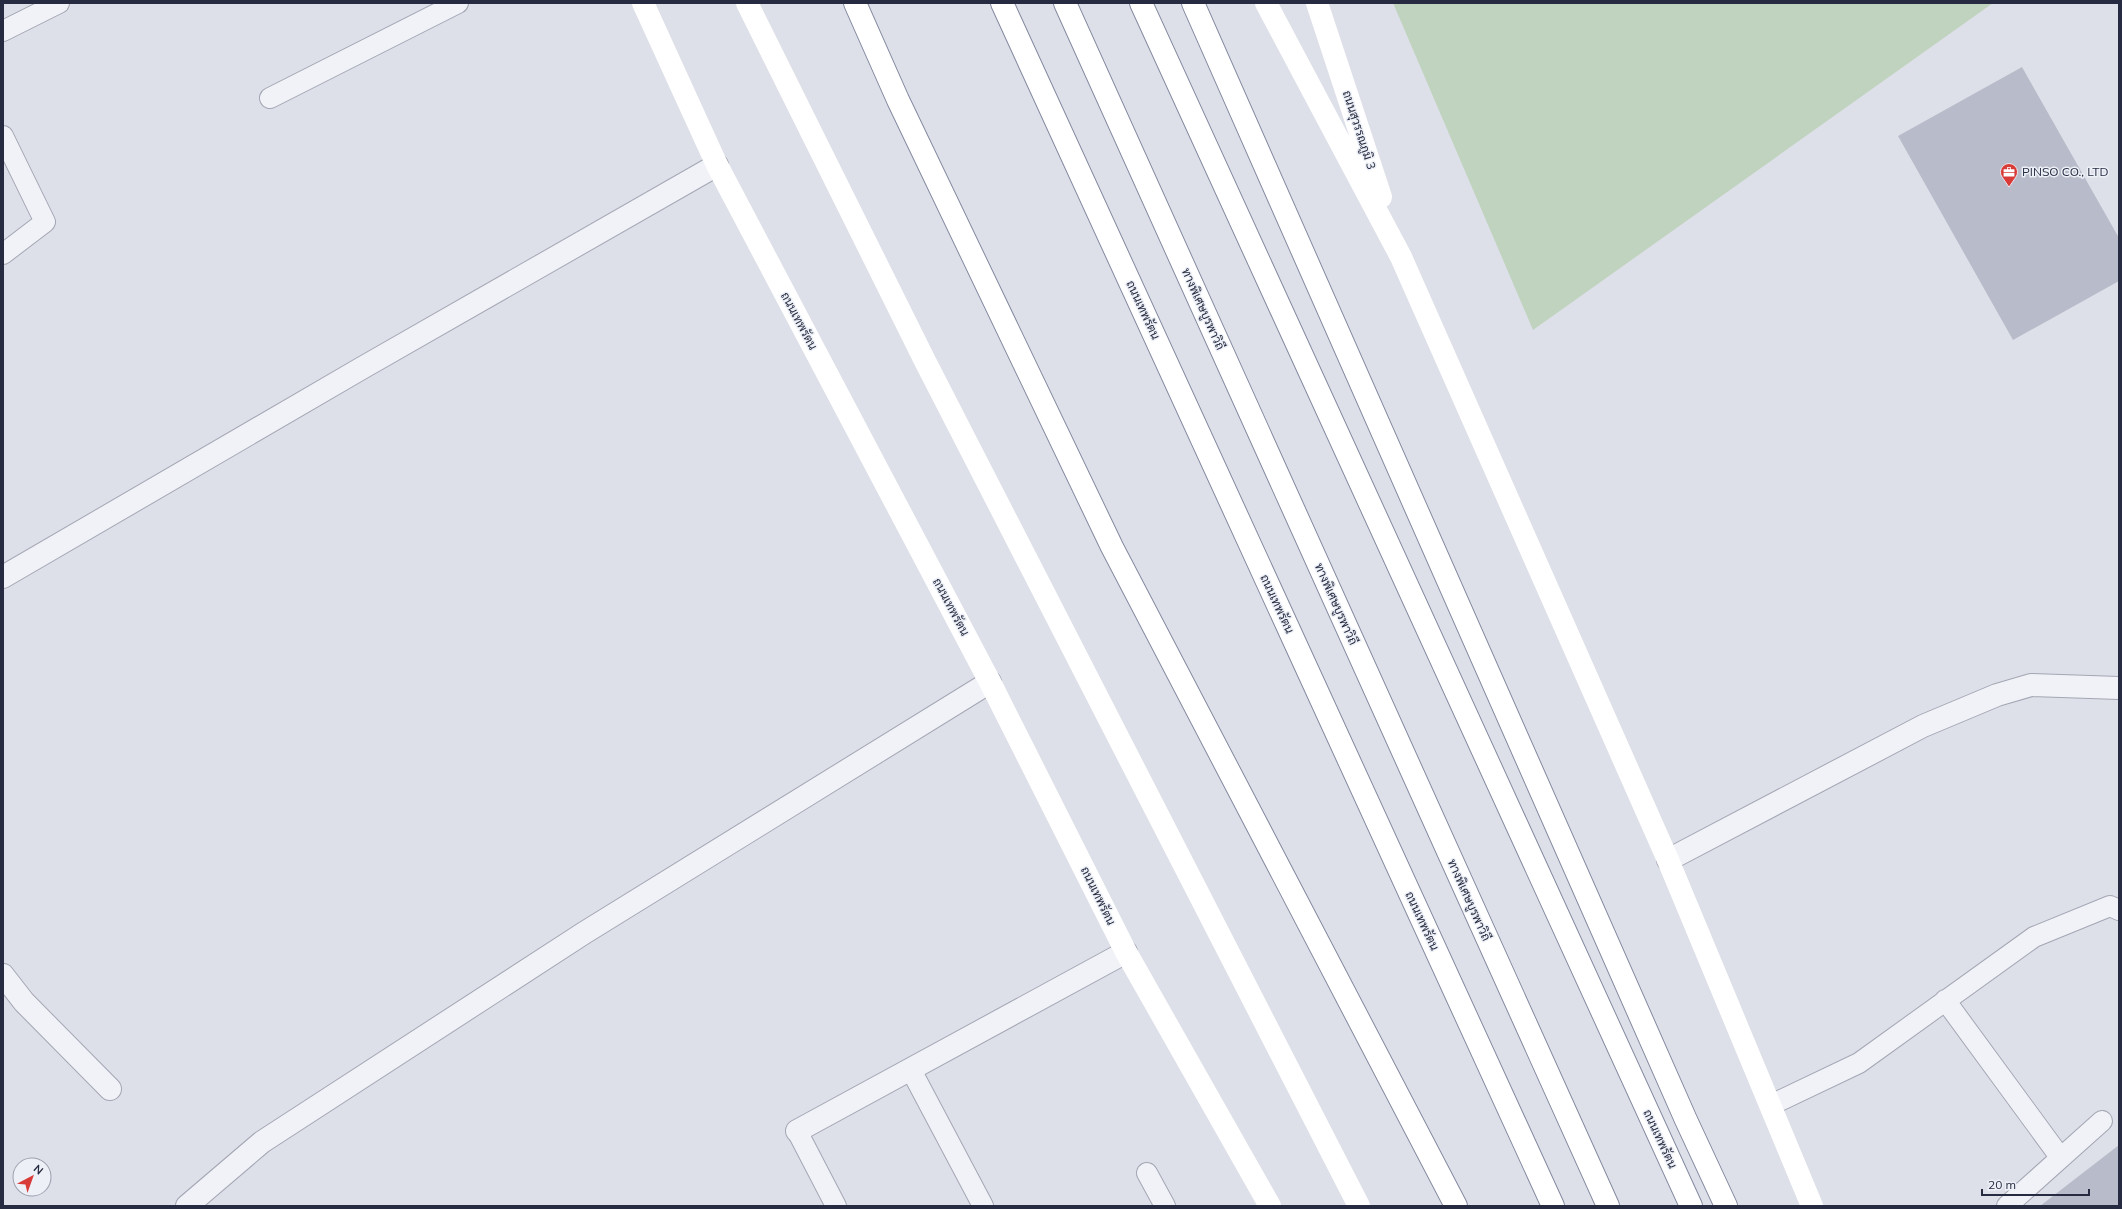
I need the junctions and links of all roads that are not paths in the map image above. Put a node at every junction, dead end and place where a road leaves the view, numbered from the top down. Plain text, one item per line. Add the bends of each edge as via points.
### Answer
1 (60, 3) edge
2 (458, 3) edge
3 (643, 3) edge
4 (748, 3) edge
5 (855, 3) edge
6 (1002, 3) edge
7 (1065, 3) edge
8 (1140, 3) edge
9 (1193, 3) edge
10 (1266, 3) edge
11 (1317, 3) edge
12 (3, 31) edge
13 (270, 98) dead end
14 (3, 136) edge
15 (717, 165) junction
16 (3, 254) edge
17 (1401, 257) junction
18 (4, 574) edge
19 (990, 682) junction
20 (2119, 688) edge
21 (1668, 860) junction
22 (2119, 910) edge
23 (1126, 952) junction
24 (3, 975) edge
25 (1946, 1000) junction
26 (911, 1070) junction
27 (110, 1089) dead end
28 (1770, 1105) junction
29 (2102, 1121) dead end
30 (797, 1130) joint
31 (2060, 1157) junction
32 (1147, 1173) dead end
33 (187, 1206) edge
34 (836, 1206) edge
35 (983, 1206) edge
36 (1165, 1206) edge
37 (1270, 1206) edge
38 (1360, 1206) edge
39 (1456, 1206) edge
40 (1553, 1206) edge
41 (1608, 1206) edge
42 (1681, 1206) edge
43 (1691, 1206) edge
44 (1726, 1206) edge
45 (1812, 1206) edge
46 (2007, 1206) edge

1 - 12 lane
2 - 13 lane
3 - 15 main road, ถนนเทพรัตน
4 - 38 main road via 925,361
5 - 39 main road via 898,100 1112,548
6 - 40 main road, ถนนเทพรัตน
7 - 41 main road, ทางพิเศษบูรพาวิถี
8 - 42 main road
8 - 43 main road, ถนนเทพรัตน
9 - 44 main road via 1679,1105
10 - 17 main road
11 - 17 main road, ถนนสุวรรณภูมิ 3
14 - 16 lane via 45,222
15 - 18 street
15 - 19 main road, ถนนเทพรัตน
17 - 21 main road
19 - 23 main road, ถนนเทพรัตน
19 - 33 street via 584,933 262,1142
20 - 21 street via 2031,685 1997,695 1923,726
21 - 28 main road
22 - 25 lane via 2110,906 2034,937
23 - 26 street
23 - 37 main road, ถนนเทพรัตน
24 - 27 street via 24,1002
25 - 28 lane via 1859,1063
25 - 31 lane
26 - 30 street
26 - 35 lane
28 - 45 main road
29 - 31 lane
30 - 34 lane
31 - 46 lane
32 - 36 lane

